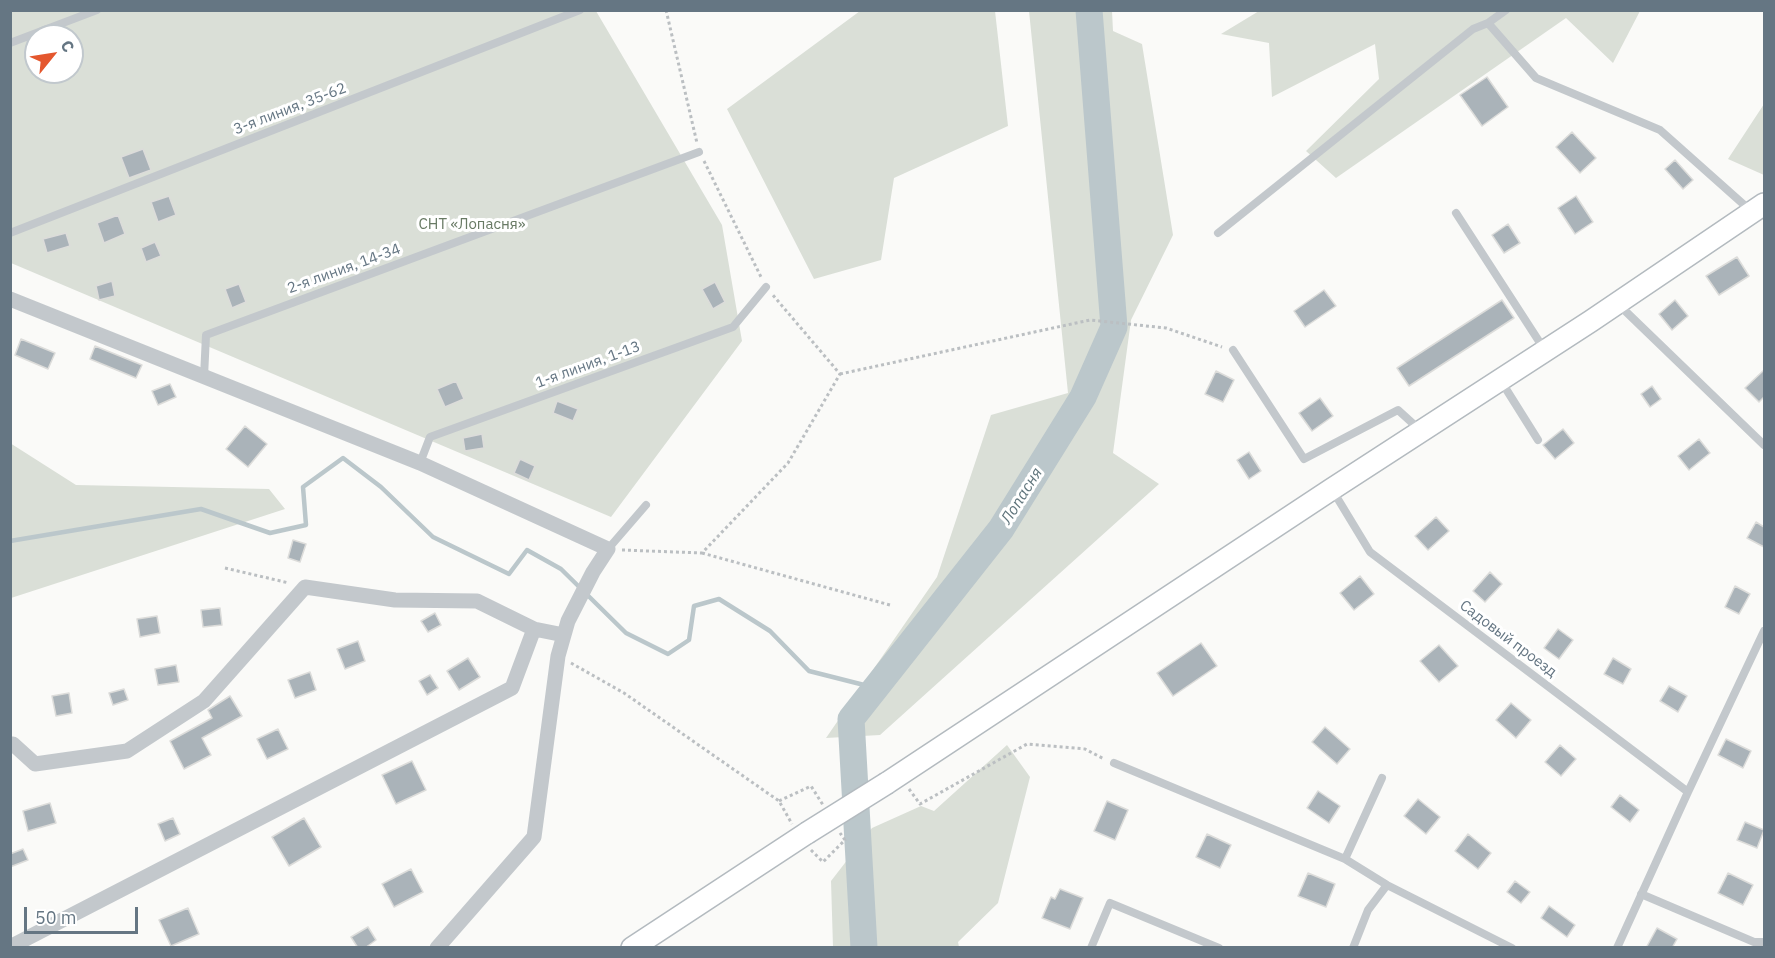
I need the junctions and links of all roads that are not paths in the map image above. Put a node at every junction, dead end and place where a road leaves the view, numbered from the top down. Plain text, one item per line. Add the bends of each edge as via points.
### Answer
1 (97, 10) edge
2 (580, 10) edge
3 (1506, 10) edge
4 (1488, 23) junction
5 (10, 43) edge
6 (699, 152) dead end
7 (1758, 208) edge
8 (1456, 213) dead end
9 (10, 233) edge
10 (1218, 233) dead end
11 (766, 287) dead end
12 (10, 299) edge
13 (1617, 303) junction
14 (1233, 350) road end
15 (1545, 351) junction
16 (204, 377) junction
17 (1501, 380) junction
18 (1421, 431) junction
19 (1538, 440) dead end
20 (1764, 445) edge
21 (420, 463) junction
22 (1332, 489) junction
23 (646, 505) dead end
24 (608, 549) junction
25 (566, 628) junction
26 (534, 629) junction
27 (1764, 632) edge
28 (10, 744) edge
29 (1114, 764) road end
30 (1382, 778) dead end
31 (1688, 792) junction
32 (1345, 859) junction
33 (1387, 885) junction
34 (1641, 894) junction
35 (1764, 942) edge
36 (10, 947) edge
37 (437, 947) edge
38 (632, 948) edge
39 (1091, 948) edge
40 (1219, 948) edge
41 (1353, 948) edge
42 (1512, 948) edge
43 (1617, 948) edge

1 - 5 lane
2 - 9 lane, 3-я линия, 35-62
3 - 4 lane
4 - 7 lane via 1536,78 1660,130
4 - 10 lane via 1473,29
6 - 16 lane, 2-я линия, 14-34 via 206,335
7 - 13 street
8 - 15 lane
11 - 21 lane, 1-я линия, 1-13 via 733,327 430,437
12 - 16 street
13 - 15 street
13 - 20 lane
14 - 18 lane via 1304,459 1398,410
15 - 17 street
16 - 21 street
17 - 18 street
17 - 19 lane
18 - 22 street
21 - 24 street
22 - 31 lane, Садовый проезд via 1370,552
22 - 38 street, bridge via 897,785 800,830
23 - 24 lane
24 - 25 street
25 - 26 street
25 - 37 street via 558,656 534,837
26 - 28 street via 477,601 395,600 305,587 204,701 127,751 35,764
26 - 36 street via 512,688
27 - 31 lane
29 - 32 lane
30 - 32 lane
31 - 34 lane
32 - 33 lane
33 - 41 lane via 1368,910
33 - 42 lane
34 - 35 lane via 1754,942
34 - 43 lane
39 - 40 lane via 1110,903

